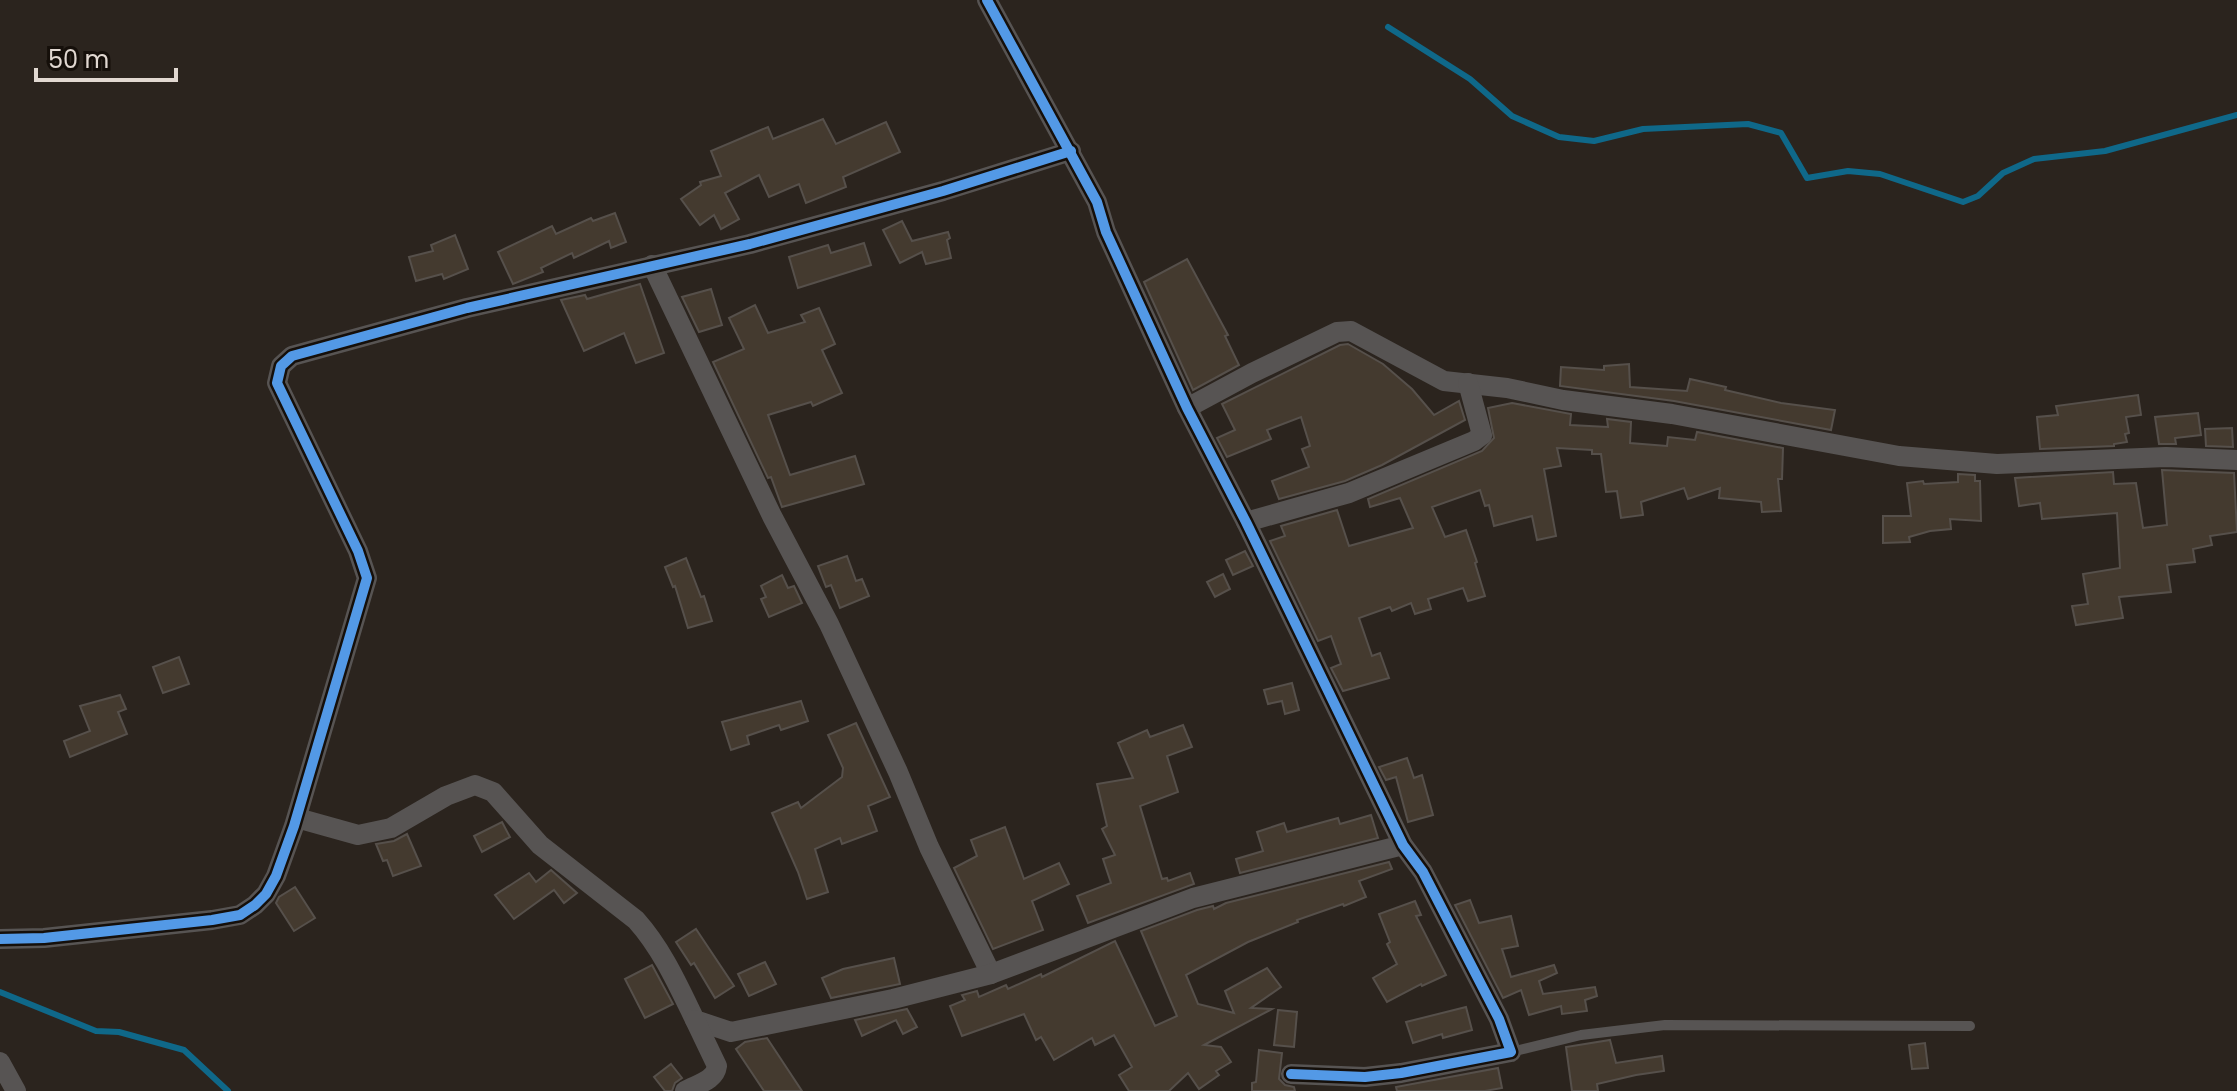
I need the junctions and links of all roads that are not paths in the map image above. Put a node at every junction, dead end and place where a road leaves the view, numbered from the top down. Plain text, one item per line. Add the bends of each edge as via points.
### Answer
1 (987, 0) edge
2 (1071, 151) junction
3 (652, 265) junction
4 (1468, 383) junction
5 (1187, 408) junction
6 (2237, 460) edge
7 (1246, 522) junction
8 (297, 818) junction
9 (1403, 845) junction
10 (0, 939) edge
11 (991, 974) junction
12 (695, 1020) junction
13 (1970, 1026) dead end
14 (1511, 1052) junction
15 (0, 1062) edge
16 (1291, 1074) dead end
17 (16, 1091) edge
18 (685, 1091) edge

1 - 2 street
2 - 3 street via 913,200
2 - 5 street
3 - 8 street via 409,324 292,356 281,366 277,383 367,578
3 - 11 street via 829,624
4 - 5 street via 1444,381 1354,331 1337,332
4 - 6 street via 1899,456 1997,464 2166,457
4 - 7 street via 1482,435 1474,441 1349,493
5 - 7 street
7 - 9 street
8 - 10 street via 266,894 240,915
8 - 12 street via 358,835 391,828 475,785 493,792 540,845 648,933
9 - 11 street via 1193,898
9 - 14 street via 1423,872
11 - 12 street via 731,1032
12 - 18 street via 717,1066 713,1077
13 - 14 lane via 1665,1025 1581,1035
14 - 16 street via 1365,1077
15 - 17 street

